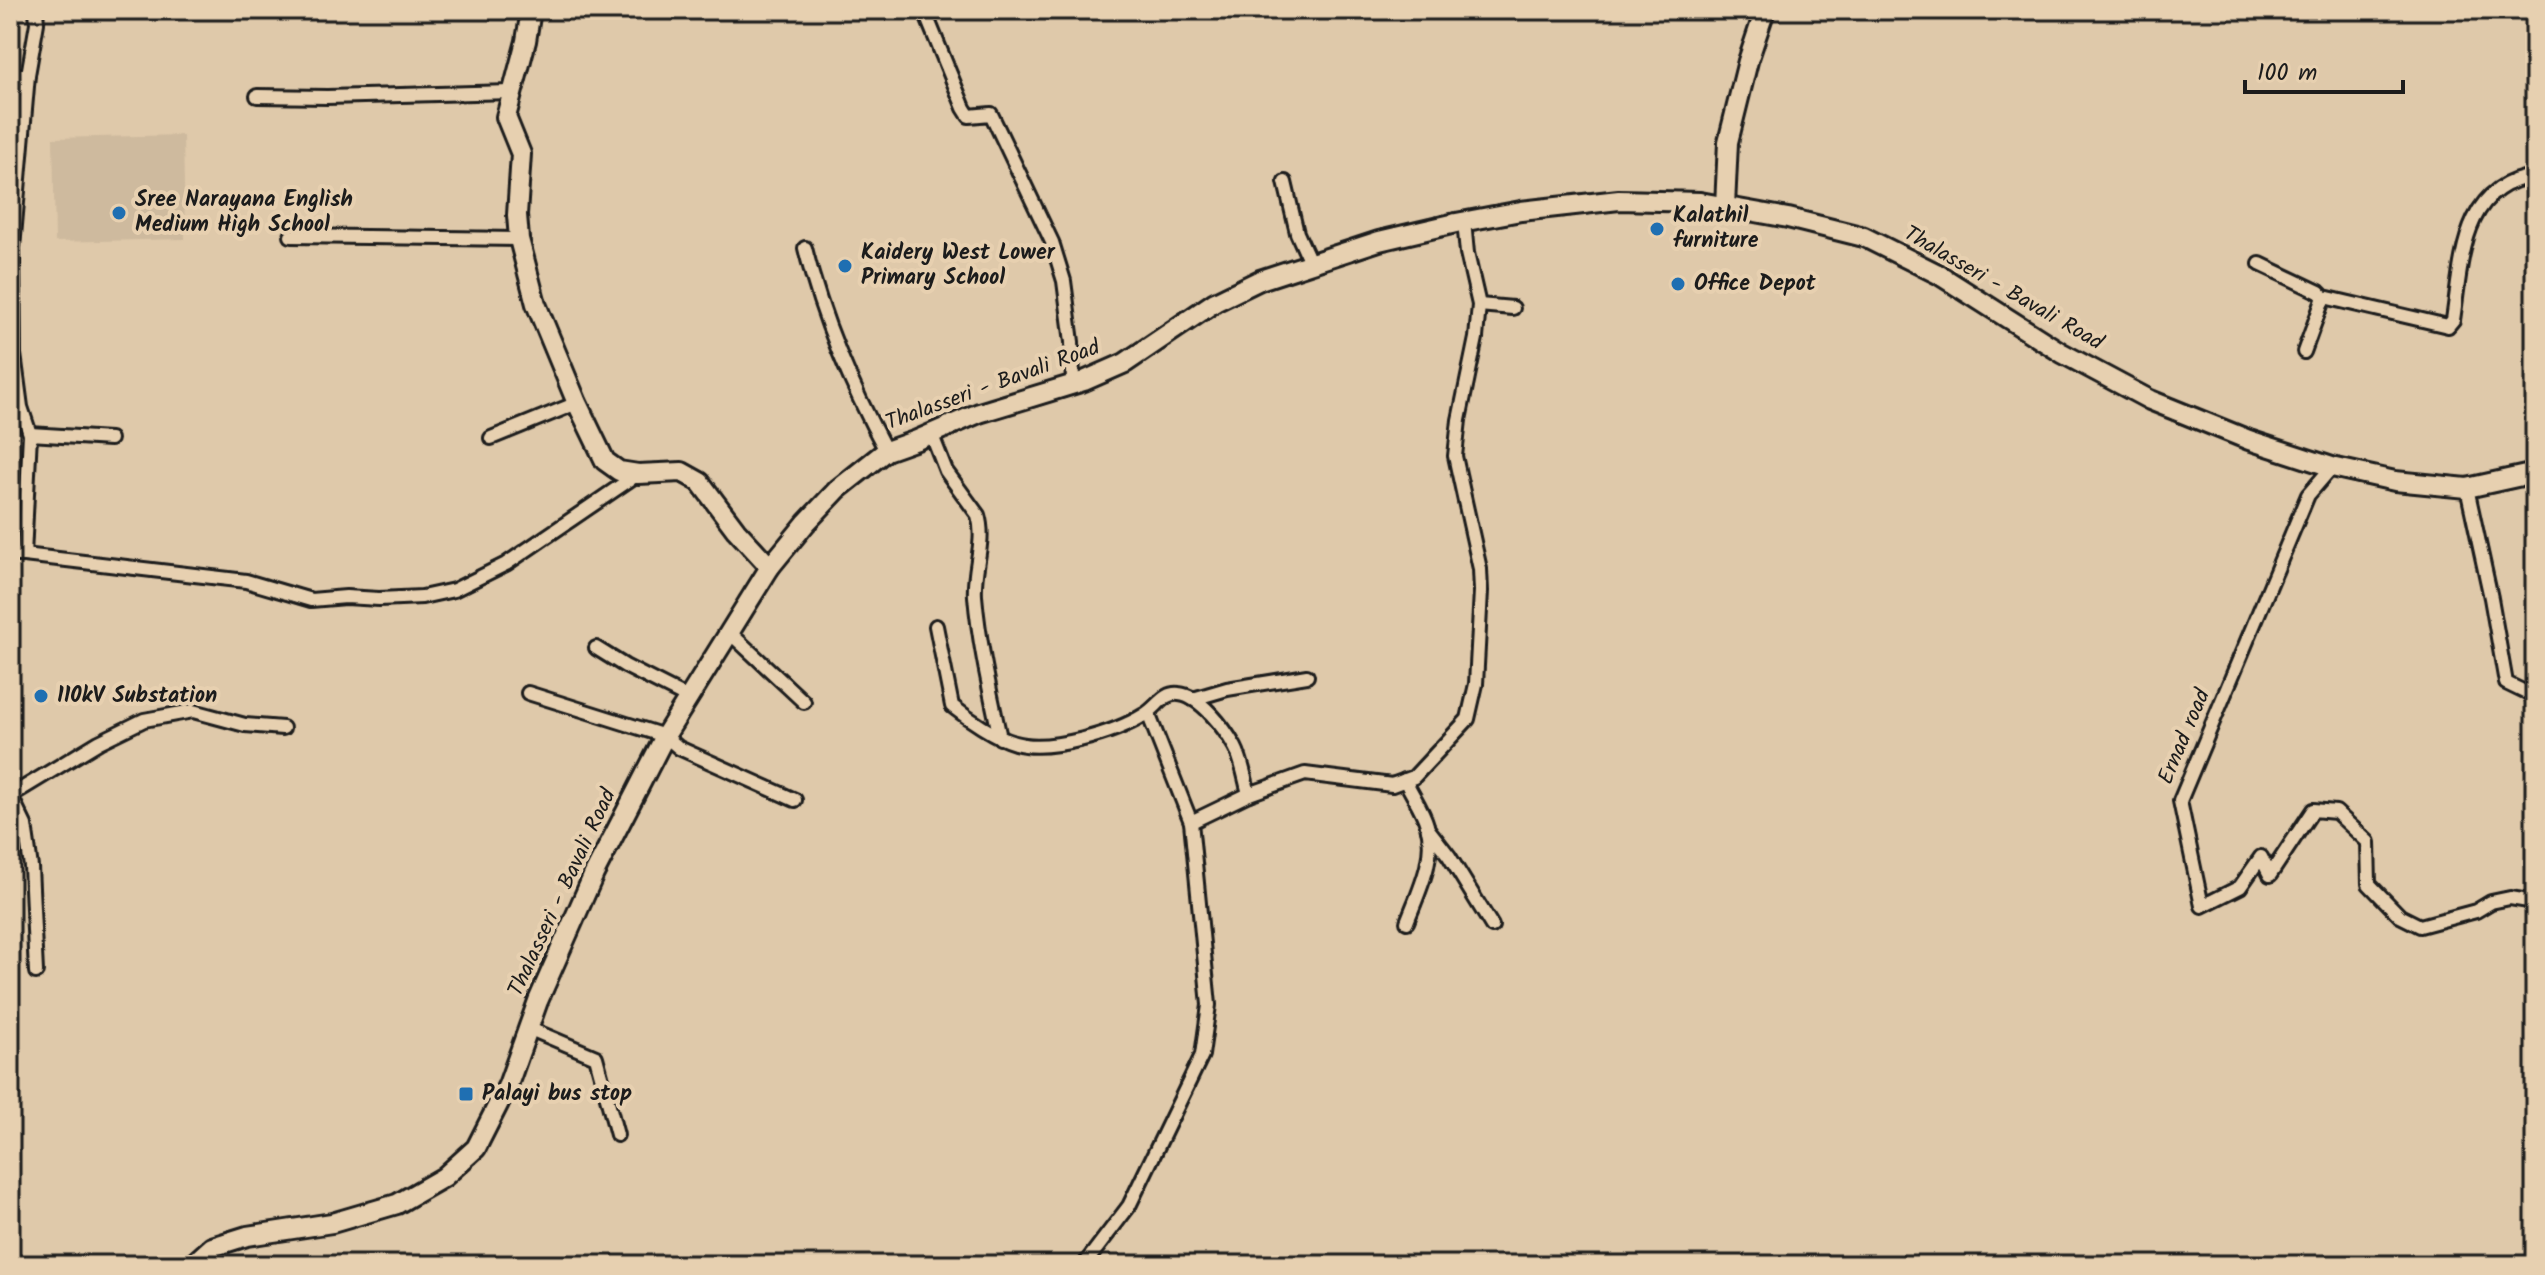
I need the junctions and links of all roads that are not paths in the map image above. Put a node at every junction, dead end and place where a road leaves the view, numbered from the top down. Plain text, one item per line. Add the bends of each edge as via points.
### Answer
1 (36, 10) edge
2 (531, 10) edge
3 (924, 10) edge
4 (1765, 10) edge
5 (10, 75) edge
6 (28, 75) junction
7 (511, 92) junction
8 (257, 96) dead end
9 (2535, 176) edge
10 (1285, 182) dead end
11 (1725, 206) junction
12 (1464, 221) junction
13 (291, 236) dead end
14 (519, 239) junction
15 (805, 248) dead end
16 (1311, 264) junction
17 (2260, 264) dead end
18 (12, 278) edge
19 (2324, 297) junction
20 (1479, 305) junction
21 (1513, 308) dead end
22 (2304, 352) dead end
23 (1073, 384) junction
24 (577, 403) junction
25 (931, 433) junction
26 (30, 434) junction
27 (491, 438) dead end
28 (110, 439) dead end
29 (886, 451) junction
30 (2332, 467) junction
31 (2535, 473) edge
32 (638, 474) junction
33 (2467, 488) junction
34 (10, 555) edge
35 (24, 555) junction
36 (770, 567) junction
37 (936, 626) dead end
38 (729, 632) junction
39 (596, 648) dead end
40 (1307, 676) dead end
41 (528, 693) dead end
42 (2535, 697) edge
43 (688, 698) junction
44 (1193, 699) junction
45 (804, 702) dead end
46 (1148, 713) junction
47 (283, 728) dead end
48 (665, 736) junction
49 (1000, 738) junction
50 (1405, 780) junction
51 (1249, 794) junction
52 (10, 796) edge
53 (795, 800) dead end
54 (1191, 822) junction
55 (1428, 829) junction
56 (2535, 902) edge
57 (1407, 922) dead end
58 (1492, 926) dead end
59 (36, 972) dead end
60 (528, 1028) junction
61 (617, 1135) dead end
62 (192, 1265) edge
63 (1084, 1265) edge

1 - 6 street
2 - 7 main road
3 - 23 street via 964,108 969,116 991,114 1052,242 1064,281
4 - 11 main road via 1728,142
5 - 6 street
6 - 18 street
7 - 8 street
7 - 14 main road via 506,117 521,154
9 - 19 street via 2495,190 2477,210 2466,236 2448,326
10 - 16 street
11 - 12 main road, Thalasseri - Bavali Road via 1619,200
11 - 30 main road, Thalasseri - Bavali Road via 1864,237 1938,274 2062,353 2150,400
12 - 16 main road, Thalasseri - Bavali Road
12 - 20 street
13 - 14 street
14 - 24 main road via 536,304
15 - 29 street via 816,296
16 - 23 main road, Thalasseri - Bavali Road via 1215,302 1125,363
17 - 19 street
18 - 26 street via 14,354
19 - 22 street
20 - 21 street
20 - 50 street via 1455,456 1480,569 1476,684 1468,719 1414,777
23 - 25 main road, Thalasseri - Bavali Road
24 - 27 street
24 - 32 main road via 605,461 619,471
25 - 29 main road, Thalasseri - Bavali Road
25 - 49 street via 946,471 980,523 975,594
26 - 28 street
26 - 35 street
29 - 36 main road, Thalasseri - Bavali Road via 838,489
30 - 33 main road, Thalasseri - Bavali Road via 2395,481
30 - 56 street, Ernad road via 2308,495 2180,801 2202,906 2240,887 2261,857 2270,875 2313,810 2336,812 2368,842 2369,884 2400,916 2420,926 2510,898
31 - 33 main road, Thalasseri - Bavali Road
32 - 35 street via 506,564 454,590 422,597 311,600 246,581
32 - 36 main road via 682,472 700,482
33 - 42 street via 2506,683
34 - 35 street
36 - 38 main road, Thalasseri - Bavali Road
37 - 49 street via 952,706
38 - 43 main road, Thalasseri - Bavali Road
38 - 45 street
39 - 43 street
40 - 44 street
41 - 48 street
43 - 48 main road, Thalasseri - Bavali Road
44 - 46 street via 1166,696
44 - 51 street via 1203,704 1236,749
46 - 49 street via 1070,741 1027,746
46 - 54 street
47 - 52 street via 245,725 193,711 144,720
48 - 53 street via 679,748
48 - 60 main road, Thalasseri - Bavali Road via 594,874
50 - 51 street via 1392,785 1305,774
50 - 55 street
51 - 54 street
52 - 59 street via 25,825
54 - 63 street via 1209,1005 1202,1055 1129,1206
55 - 57 street via 1428,864
55 - 58 street
60 - 61 street via 596,1057
60 - 62 main road, Thalasseri - Bavali Road via 508,1085 476,1148 444,1177 397,1204 212,1247

